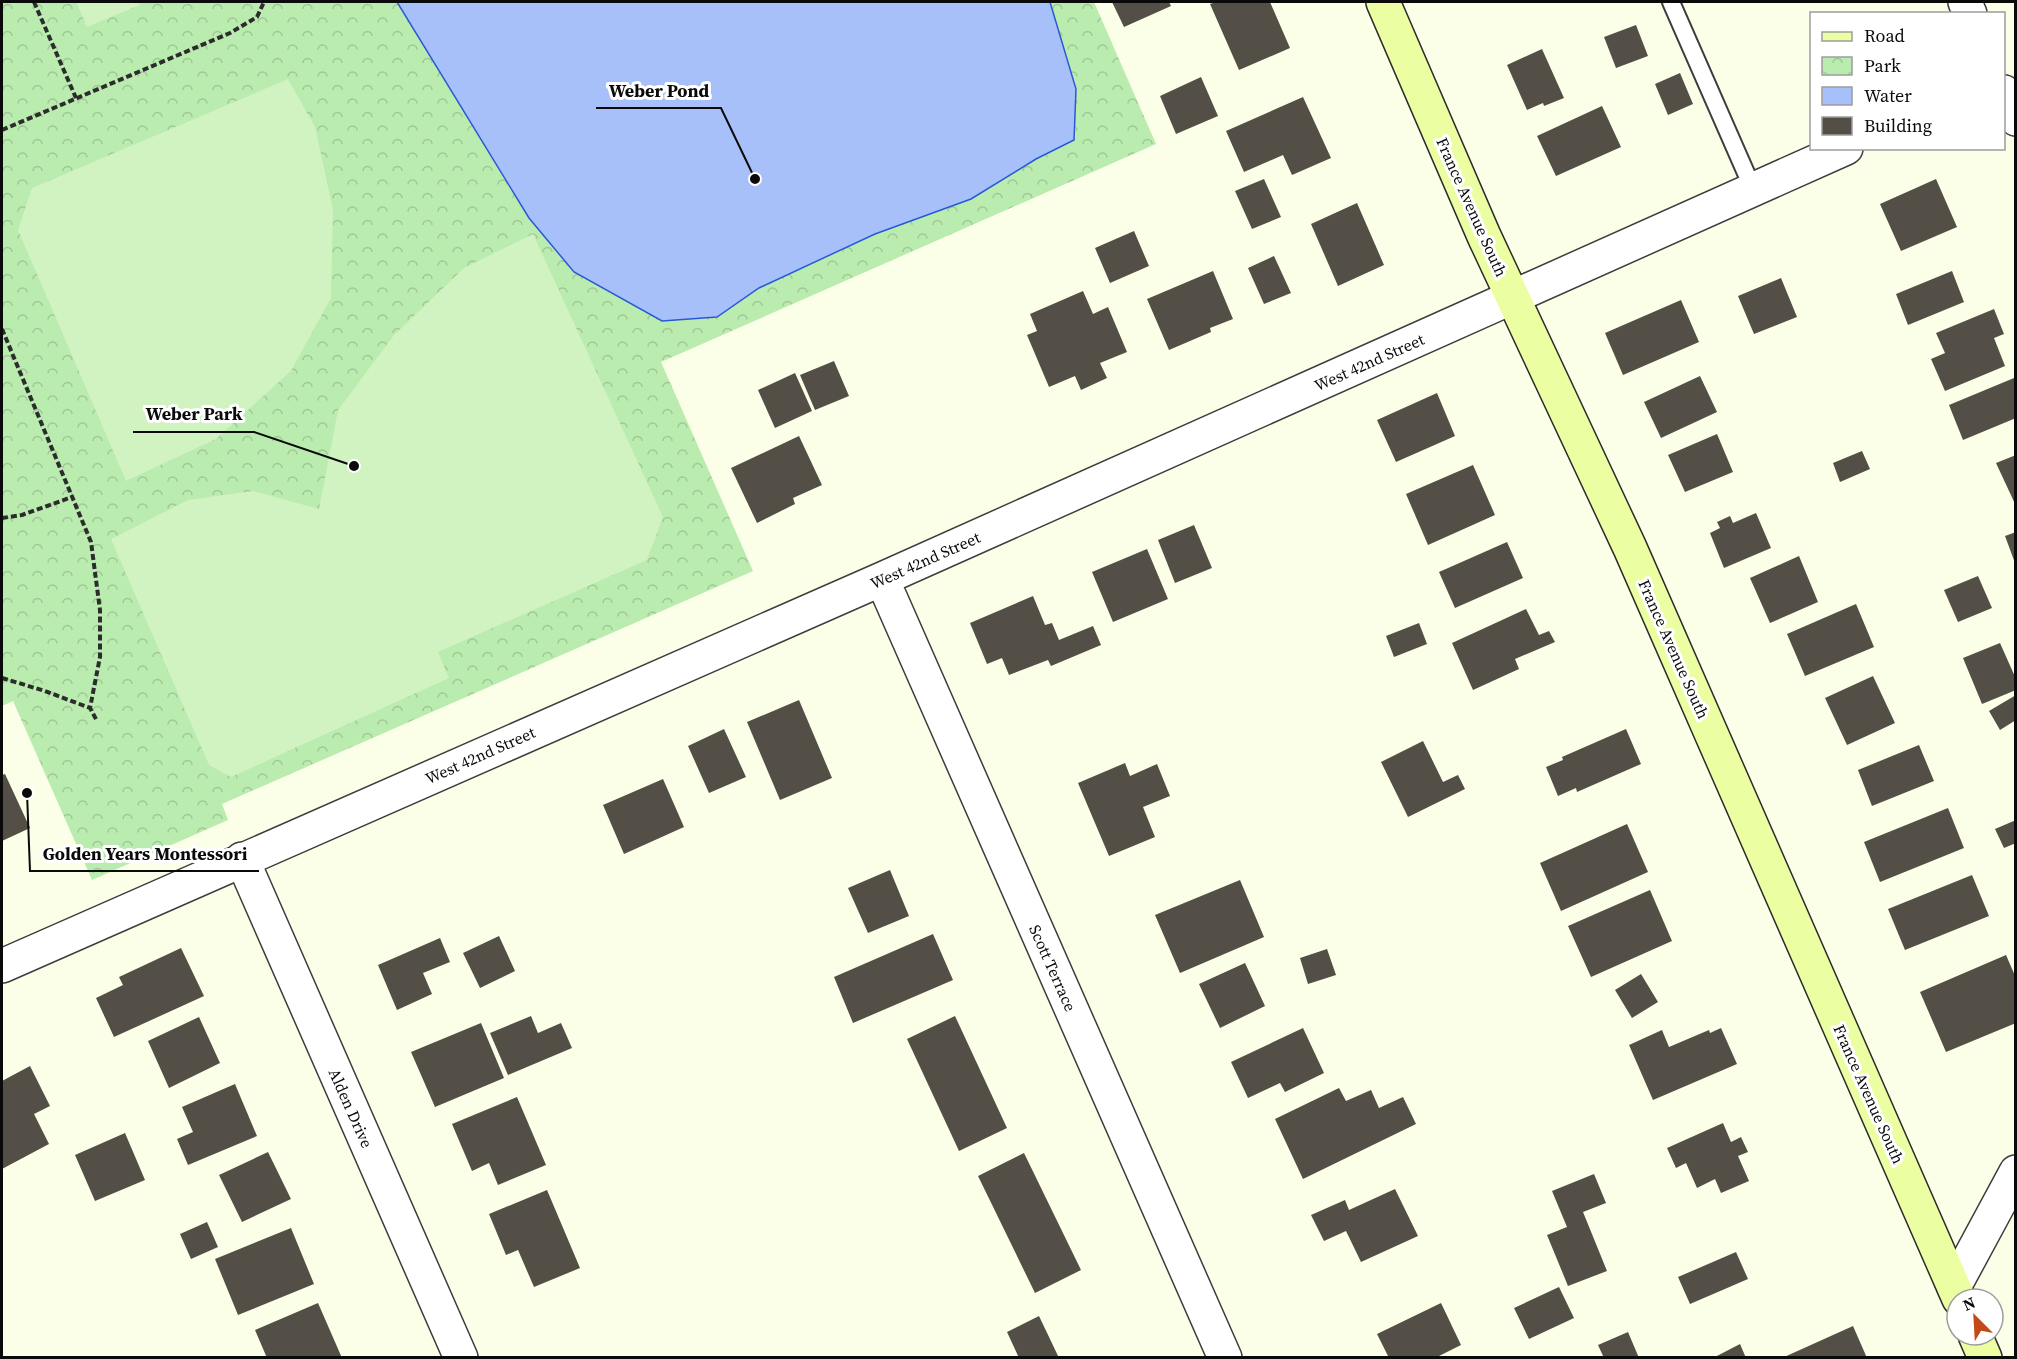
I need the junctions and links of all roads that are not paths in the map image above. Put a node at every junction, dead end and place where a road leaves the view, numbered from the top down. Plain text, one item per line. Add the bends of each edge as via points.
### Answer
1 (1383, 2) edge
2 (1671, 2) edge
3 (2005, 94) edge
4 (2016, 119) edge
5 (1841, 150) edge
6 (1753, 189) junction
7 (1512, 296) junction
8 (882, 579) junction
9 (242, 859) junction
10 (2, 966) edge
11 (2016, 1172) edge
12 (1954, 1287) edge
13 (1960, 1287) edge
14 (461, 1358) edge
15 (1225, 1358) edge

1 - 7 main road, France Avenue South
2 - 6 lane
3 - 4 street
5 - 6 street, West 42nd Street
6 - 7 street, West 42nd Street
7 - 8 street, West 42nd Street
7 - 12 main road, France Avenue South via 1635,559
8 - 9 street, West 42nd Street
8 - 15 street, Scott Terrace
9 - 10 street, West 42nd Street
9 - 14 street, Alden Drive
11 - 13 street

